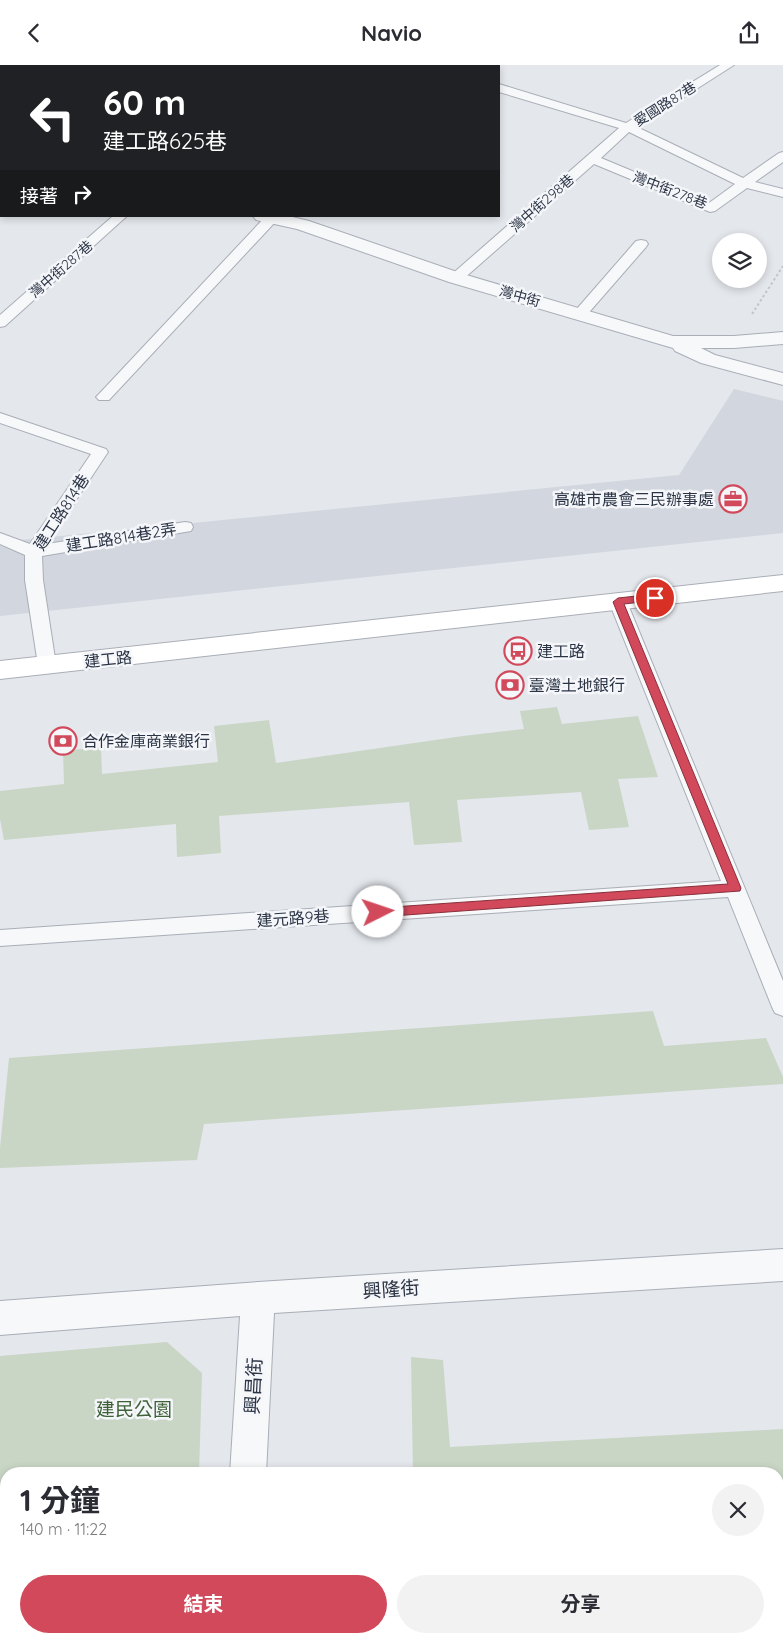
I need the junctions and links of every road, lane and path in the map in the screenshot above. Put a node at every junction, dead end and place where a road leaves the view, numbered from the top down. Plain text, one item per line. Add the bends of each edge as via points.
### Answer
1 (728, 65) edge
2 (500, 88) edge
3 (628, 127) junction
4 (783, 157) edge
5 (593, 159) junction
6 (743, 183) junction
7 (783, 193) edge
8 (120, 217) edge
9 (266, 217) edge
10 (306, 221) edge
11 (641, 244) dead end
12 (783, 266) edge
13 (456, 278) junction
14 (580, 314) junction
15 (0, 323) edge
16 (783, 338) edge
17 (672, 342) junction
18 (734, 342) junction
19 (783, 379) edge
20 (104, 397) dead end
21 (0, 418) edge
22 (185, 527) dead end
23 (0, 538) edge
24 (33, 552) junction
25 (783, 583) edge
26 (618, 602) junction
27 (47, 665) junction
28 (0, 670) edge
29 (736, 888) junction
30 (0, 937) edge
31 (783, 1007) edge
32 (783, 1265) edge
33 (258, 1298) junction
34 (0, 1318) edge
35 (248, 1467) edge

1 - 3 lane, 愛國路87巷
2 - 3 lane
3 - 5 lane, 灣中街298巷
3 - 6 lane
4 - 6 lane
5 - 6 lane, 灣中街278巷 via 710,208
5 - 13 lane, 灣中街298巷
6 - 7 lane
8 - 15 lane, 灣中街287巷
9 - 10 street, 灣中街
9 - 20 lane
10 - 13 street, 灣中街
11 - 14 lane
12 - 18 path
13 - 14 street, 灣中街
14 - 17 street, 灣中街
16 - 18 street, 灣中街
17 - 18 street, 灣中街
17 - 19 street via 708,359
21 - 24 lane, 建工路814巷 via 100,452
22 - 24 lane, 建工路814巷2弄
23 - 24 lane
24 - 27 lane, 建工路814巷
25 - 26 street, 建工路
26 - 27 street, 建工路
26 - 29 lane
27 - 28 street, 建工路
29 - 30 lane, 建元路9巷
29 - 31 lane
32 - 33 street, 興隆街
33 - 34 street, 興隆街
33 - 35 street, 興昌街

